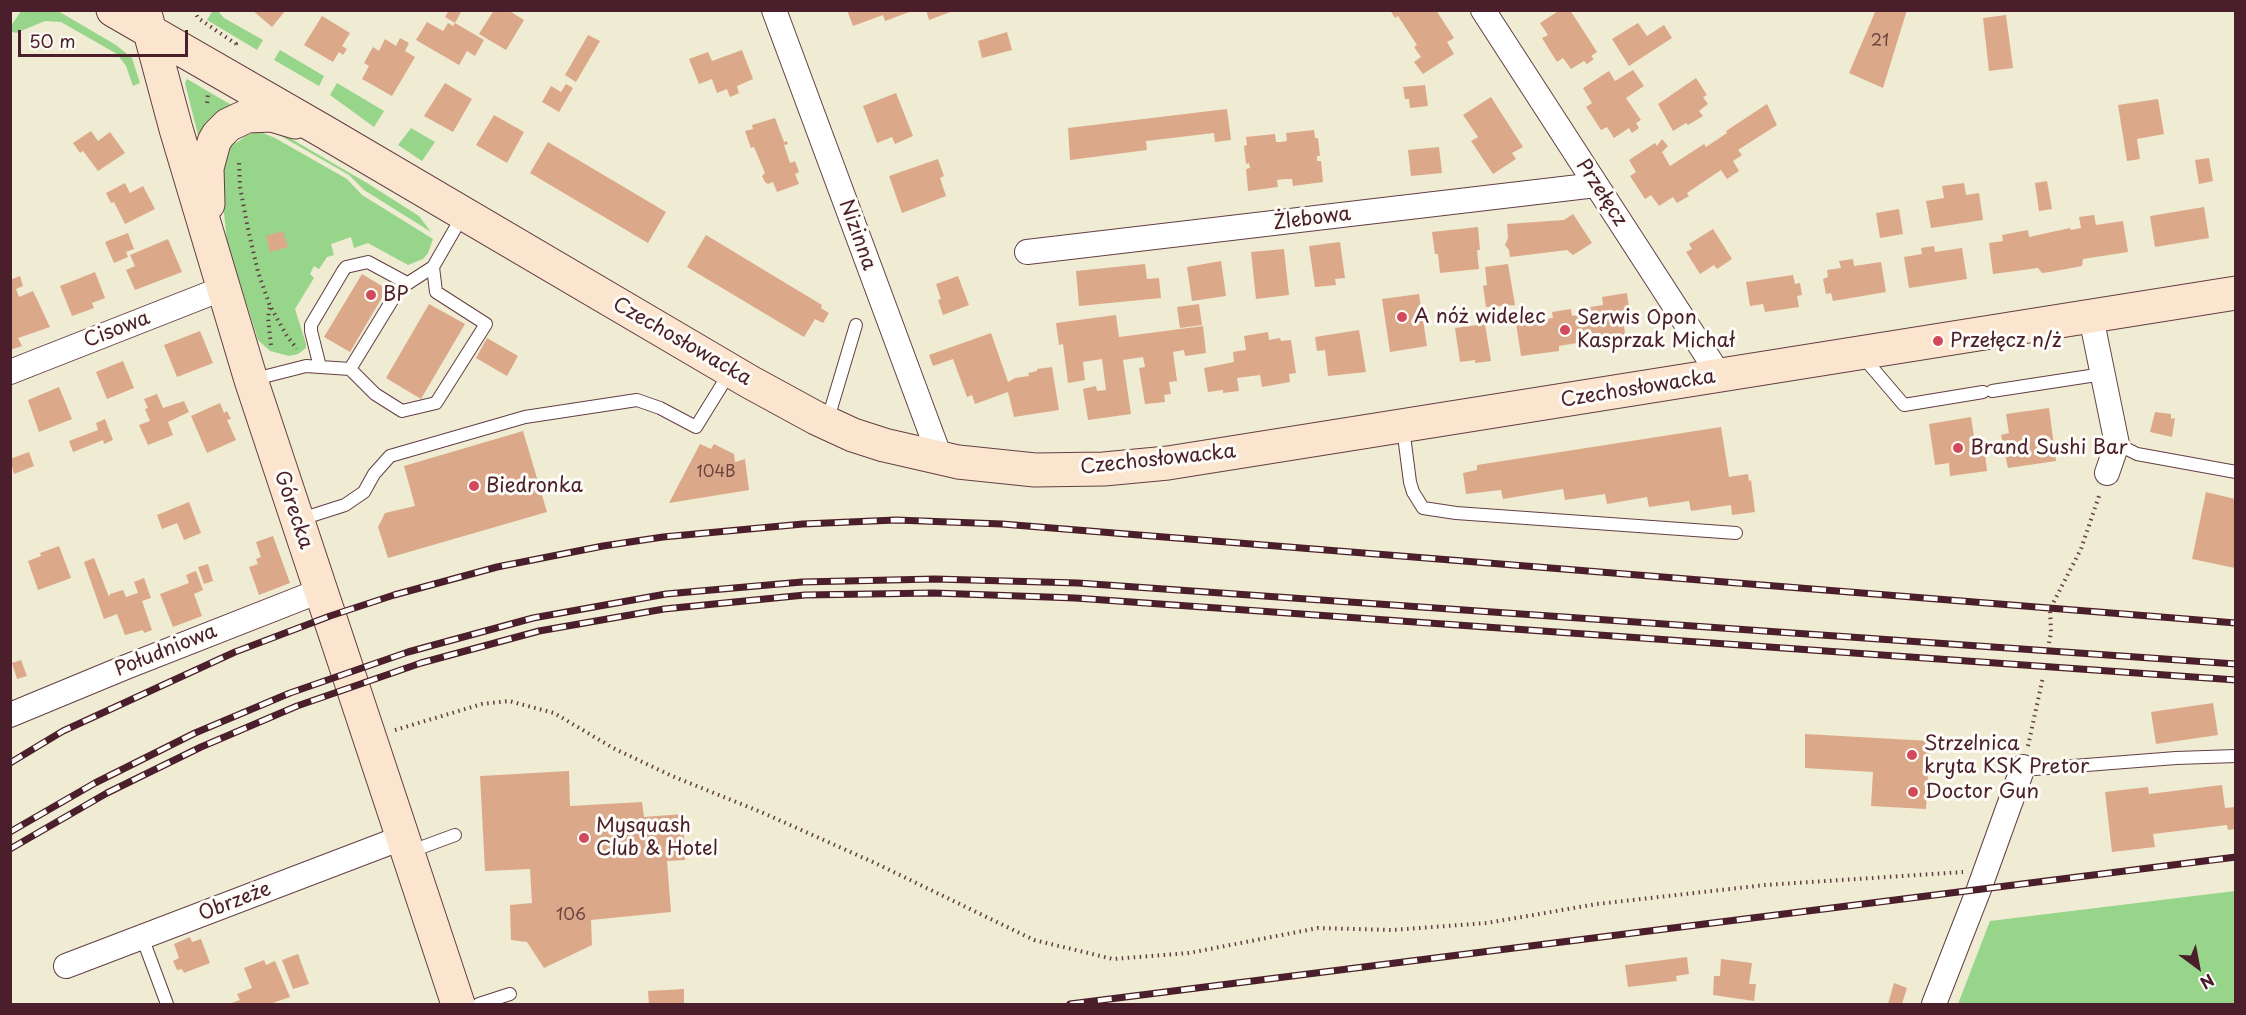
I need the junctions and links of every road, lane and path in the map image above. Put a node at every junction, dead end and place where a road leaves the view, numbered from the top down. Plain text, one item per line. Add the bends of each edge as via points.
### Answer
1 (113, 10) edge
2 (194, 10) edge
3 (774, 10) edge
4 (1483, 10) edge
5 (147, 20) edge
6 (236, 44) dead end
7 (323, 131) junction
8 (238, 158) dead end
9 (1596, 185) junction
10 (463, 214) junction
11 (210, 242) junction
12 (1027, 252) dead end
13 (433, 267) junction
14 (407, 283) junction
15 (225, 288) junction
16 (2235, 294) edge
17 (270, 306) junction
18 (2091, 317) junction
19 (856, 326) dead end
20 (271, 352) dead end
21 (301, 352) dead end
22 (1860, 353) junction
23 (320, 367) junction
24 (350, 369) junction
25 (730, 370) junction
26 (10, 372) edge
27 (2103, 374) junction
28 (1720, 376) junction
29 (251, 380) junction
30 (827, 423) junction
31 (1402, 426) junction
32 (2117, 444) junction
33 (941, 459) junction
34 (2235, 472) edge
35 (2107, 473) joint
36 (296, 520) junction
37 (1736, 533) dead end
38 (322, 591) junction
39 (2049, 643) dead end
40 (2043, 676) dead end
41 (10, 715) edge
42 (371, 738) junction
43 (2235, 756) edge
44 (2023, 767) junction
45 (455, 835) dead end
46 (406, 845) junction
47 (1984, 877) junction
48 (142, 937) junction
49 (66, 966) dead end
50 (510, 994) dead end
51 (167, 1005) edge
52 (459, 1005) edge
53 (479, 1005) edge
54 (1934, 1005) edge

1 - 5 street, Czechosłowacka
2 - 6 path via 198,18
3 - 33 street, Nizinna
4 - 9 street, Przełęcz
5 - 7 street, Czechosłowacka
5 - 11 street, Górecka
7 - 10 street, Czechosłowacka
7 - 11 street via 260,115 235,121 218,135 207,168
8 - 17 path via 244,209 258,273
9 - 12 street, Żlebowa
9 - 28 street, Przełęcz
10 - 13 lane
10 - 25 street, Czechosłowacka
11 - 15 street, Górecka
13 - 14 lane
13 - 24 lane via 436,292 486,324 436,403 402,411 375,394
14 - 23 lane via 368,262 346,267 311,325
14 - 24 lane via 399,289
15 - 26 street, Cisowa
15 - 29 street, Górecka
16 - 18 street, Czechosłowacka
17 - 20 path
17 - 21 path
18 - 22 street, Czechosłowacka
18 - 27 street
19 - 30 lane
22 - 27 lane via 1904,405
22 - 28 street, Czechosłowacka
23 - 24 lane
23 - 29 lane via 306,366
25 - 30 street, Czechosłowacka
25 - 36 lane via 696,428 637,400 525,417 390,456 364,492 345,505
27 - 32 street
28 - 31 street, Czechosłowacka
29 - 36 street, Górecka
30 - 33 street, Czechosłowacka via 884,446
31 - 33 street, Czechosłowacka via 1168,463 1104,469 1035,470
31 - 37 lane via 1410,482 1423,508
32 - 34 lane via 2137,454
32 - 35 street
35 - 39 path via 2081,549 2050,609
36 - 38 street, Górecka
38 - 41 street, Południowa
38 - 42 street, Górecka
40 - 44 path
42 - 46 street, Górecka
42 - 47 path via 482,704 509,701 554,713 672,776 875,862 1034,940 1113,959 1189,953 1318,928 1392,930 1487,923 1598,904 1766,885 1967,871
43 - 44 lane
44 - 47 street
45 - 46 lane
46 - 48 street, Obrzeże
46 - 52 street, Górecka
47 - 54 street
48 - 49 street, Obrzeże
48 - 51 lane
50 - 53 lane

